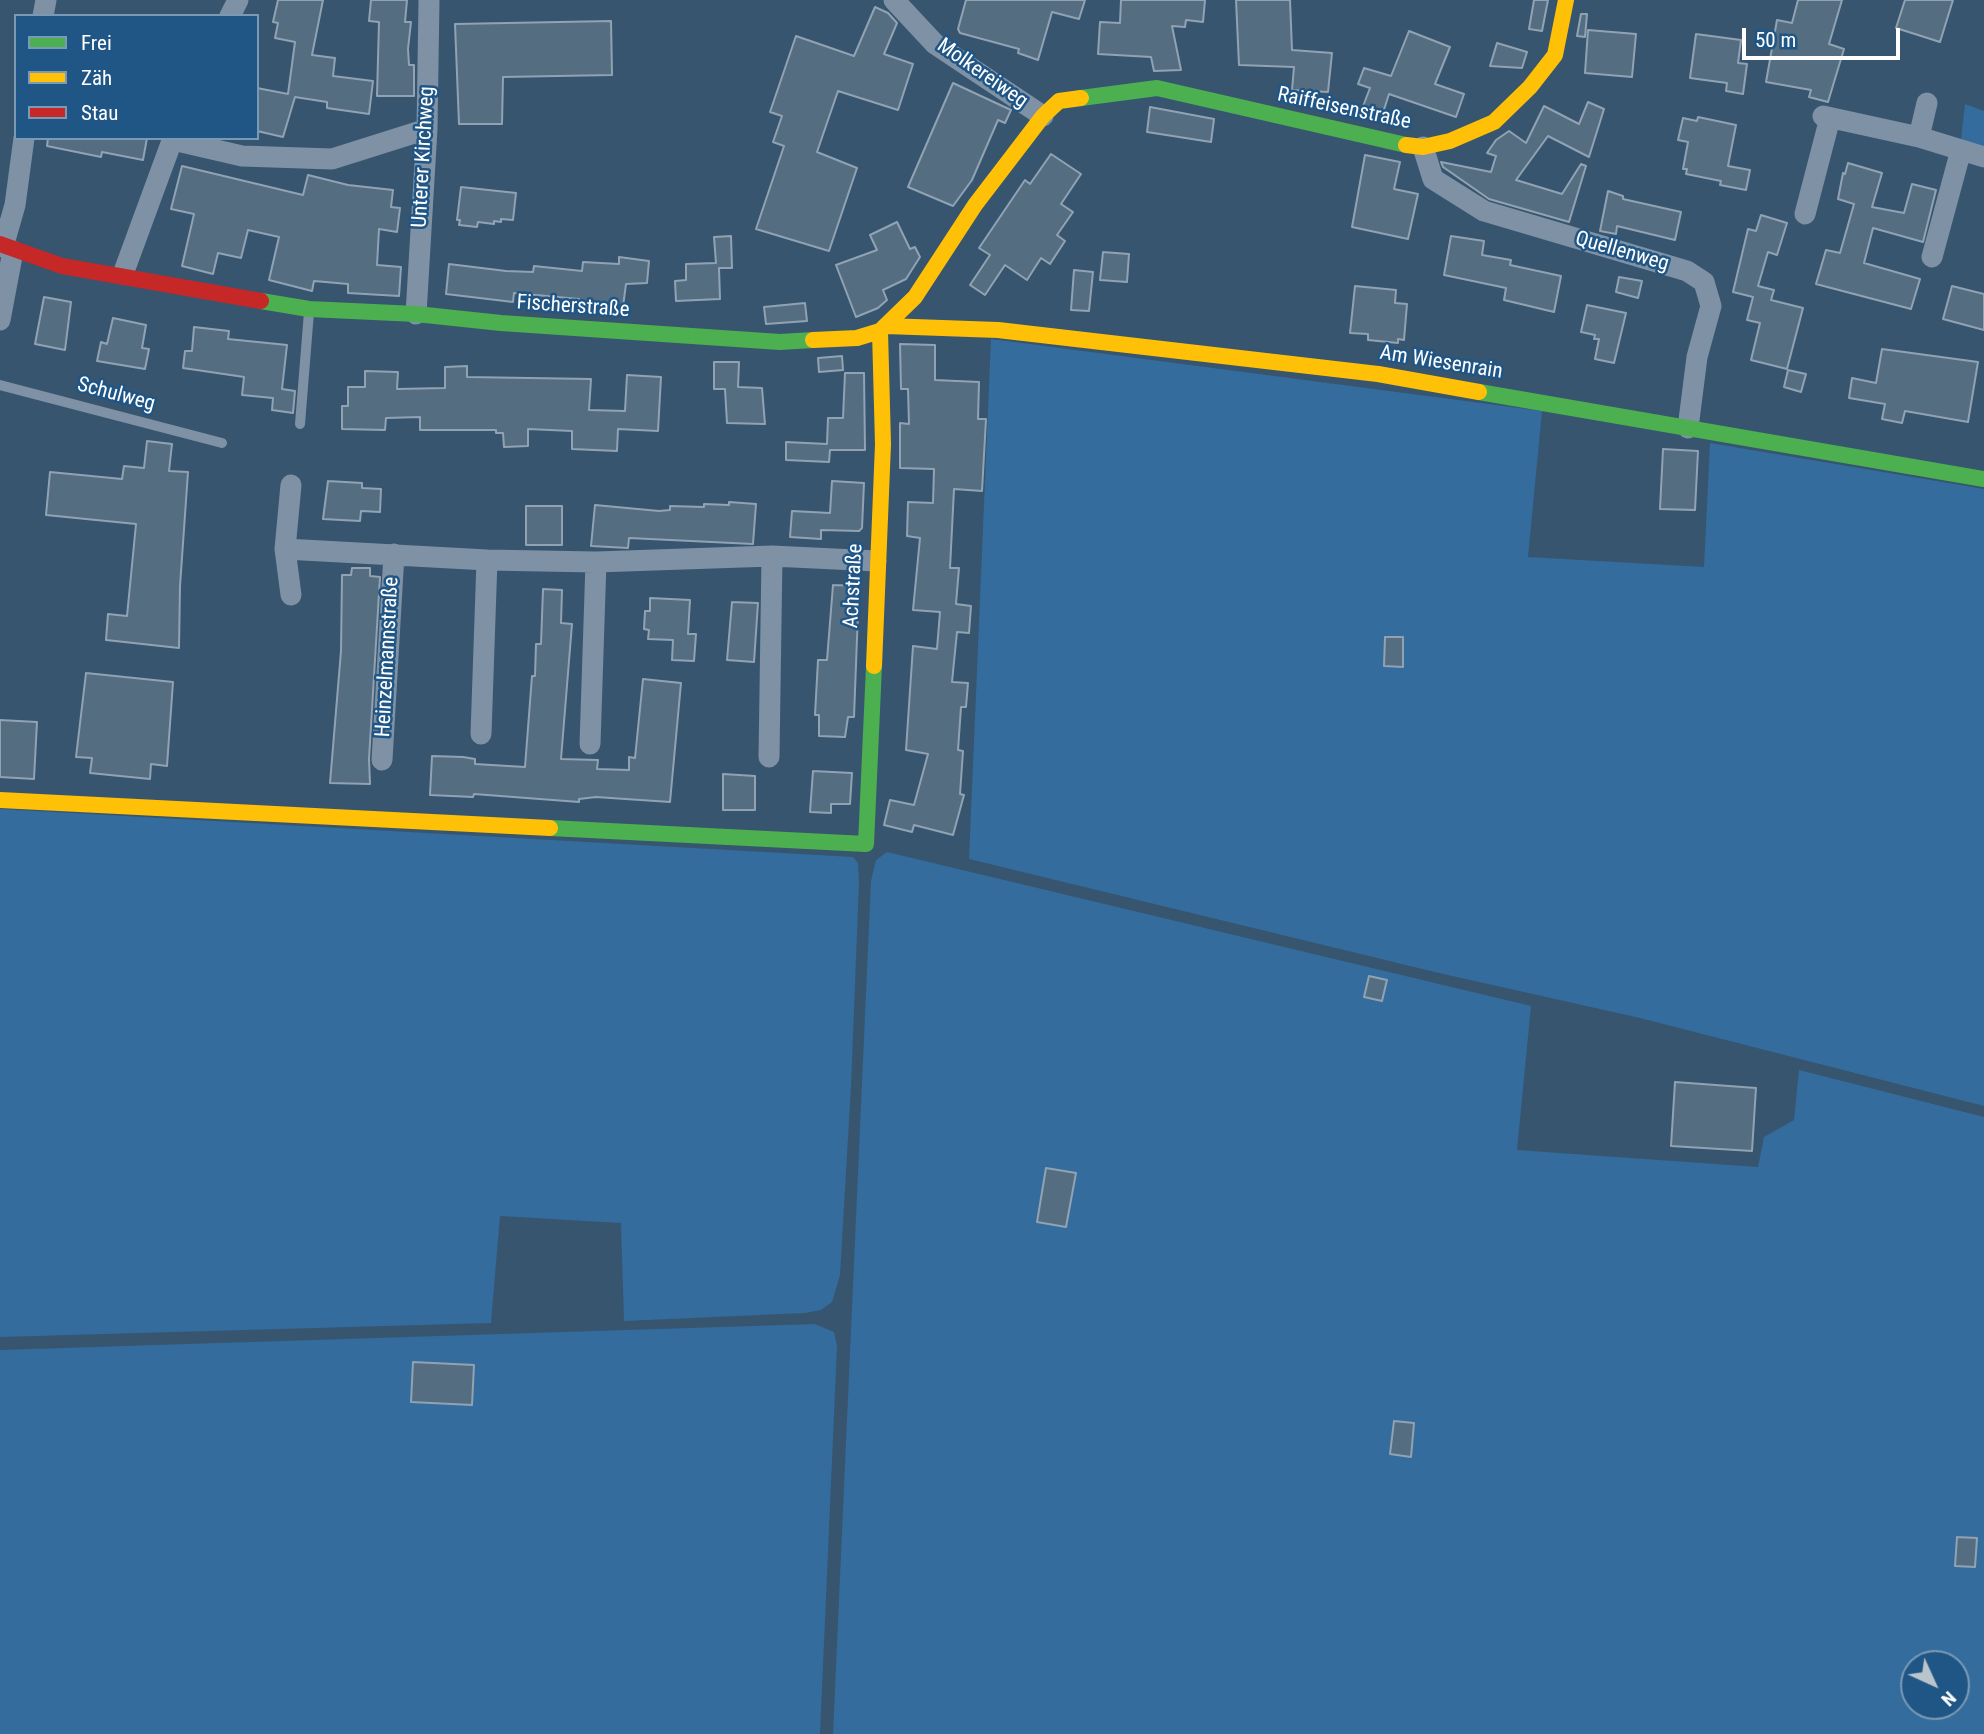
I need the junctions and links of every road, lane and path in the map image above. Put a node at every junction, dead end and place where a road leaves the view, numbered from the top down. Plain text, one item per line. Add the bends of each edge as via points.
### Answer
1 (429, 0) edge
2 (894, 0) edge
3 (1566, 0) edge
4 (1927, 103) dead end
5 (1042, 116) junction
6 (427, 129) junction
7 (1919, 136) junction
8 (24, 140) edge
9 (173, 140) edge
10 (177, 140) edge
11 (1423, 148) junction
12 (1961, 150) junction
13 (1984, 157) edge
14 (1805, 214) dead end
15 (6, 247) edge
16 (1932, 257) dead end
17 (123, 274) junction
18 (309, 309) junction
19 (416, 314) junction
20 (0, 320) edge
21 (883, 328) junction
22 (0, 385) edge
23 (300, 424) dead end
24 (1688, 428) junction
25 (222, 443) dead end
26 (1984, 479) edge
27 (291, 485) dead end
28 (285, 549) junction
29 (394, 554) junction
30 (772, 556) junction
31 (487, 560) junction
32 (876, 561) junction
33 (596, 562) junction
34 (292, 594) dead end
35 (481, 734) dead end
36 (590, 744) dead end
37 (769, 757) dead end
38 (382, 760) dead end
39 (0, 800) edge

1 - 6 street, Unterer Kirchweg
2 - 5 street, Molkereiweg via 935,44
3 - 11 street, Raiffeisenstraße via 1555,55 1530,88 1494,122
4 - 7 street
5 - 11 street, Raiffeisenstraße via 1059,101 1157,88
5 - 21 street via 975,205 915,297
6 - 10 street via 332,159 242,156
6 - 19 street, Unterer Kirchweg
7 - 12 street
7 - 14 street via 1827,117
8 - 15 street
9 - 17 street
11 - 24 street, Quellenweg via 1433,179 1484,211 1687,271 1704,282 1711,306 1697,357
12 - 13 street
12 - 16 street
15 - 17 street, Fischerstraße via 62,266
15 - 20 street
17 - 18 street, Fischerstraße
18 - 19 street, Fischerstraße
18 - 23 lane
19 - 21 street, Fischerstraße via 780,342 857,338
21 - 24 street, Am Wiesenrain via 998,330 1378,374
21 - 32 street, Achstraße
22 - 25 lane, Schulweg
24 - 26 street, Am Wiesenrain
27 - 28 street
28 - 29 street, Heinzelmannstraße
28 - 34 street
29 - 31 street, Heinzelmannstraße
29 - 38 street, Heinzelmannstraße
30 - 32 street, Heinzelmannstraße
30 - 33 street, Heinzelmannstraße
30 - 37 street
31 - 33 street, Heinzelmannstraße
31 - 35 street
32 - 39 street, Achstraße via 866,844
33 - 36 street

